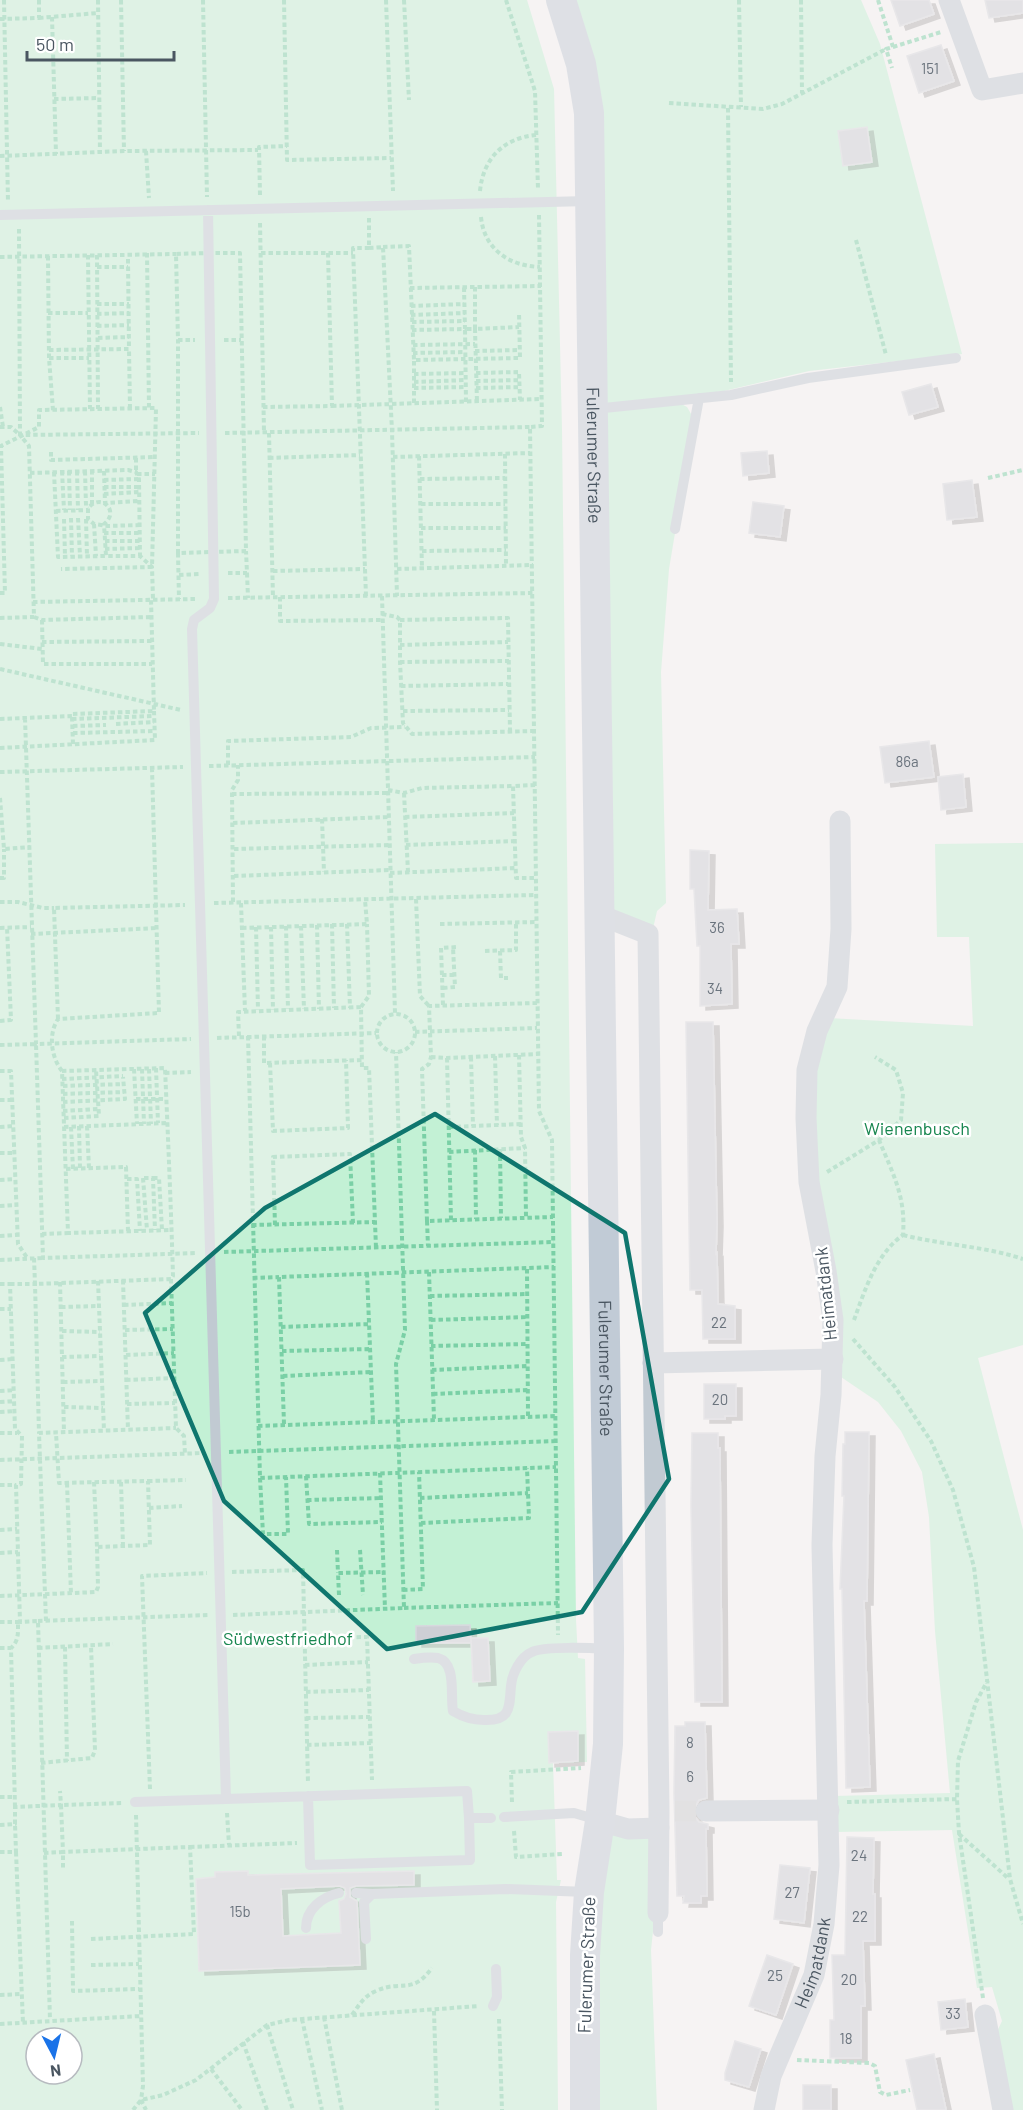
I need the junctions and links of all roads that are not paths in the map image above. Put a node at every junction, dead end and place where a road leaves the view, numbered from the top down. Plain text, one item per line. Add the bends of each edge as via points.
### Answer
1 (561, 0) edge
2 (949, 0) edge
3 (1023, 83) edge
4 (591, 201) junction
5 (208, 210) junction
6 (9, 215) edge
7 (956, 358) dead end
8 (699, 398) junction
9 (593, 409) junction
10 (675, 529) dead end
11 (840, 821) dead end
12 (600, 915) junction
13 (832, 1359) junction
14 (653, 1363) junction
15 (609, 1649) junction
16 (414, 1659) dead end
17 (309, 1796) junction
18 (226, 1799) junction
19 (135, 1802) road end
20 (833, 1806) junction
21 (706, 1811) tunnel mouth
22 (504, 1817) dead end
23 (665, 1817) junction
24 (468, 1818) junction
25 (491, 1818) dead end
26 (600, 1821) junction
27 (589, 1892) junction
28 (339, 1893) dead end
29 (356, 1893) dead end
30 (372, 1894) junction
31 (658, 1922) dead end
32 (306, 1928) dead end
33 (366, 1939) dead end
34 (496, 1969) dead end
35 (493, 2007) road end
36 (985, 2015) road end
37 (585, 2110) edge
38 (764, 2110) edge
39 (1003, 2110) edge

1 - 4 main road, Fulerumer Straße via 580,64 589,113
2 - 3 street via 982,90
4 - 5 lane
4 - 9 main road, Fulerumer Straße
5 - 6 lane
5 - 18 lane via 214,598 210,608 194,620 192,629
7 - 8 lane via 807,378
8 - 9 lane
8 - 10 lane
9 - 12 main road, Fulerumer Straße
11 - 13 street, Heimatdank via 837,987 807,1070 806,1118 809,1182 832,1320
12 - 14 street via 648,934
12 - 15 main road, Fulerumer Straße
13 - 14 street
13 - 20 street, Heimatdank via 822,1545
14 - 23 street
15 - 16 lane via 533,1651 514,1673 508,1710 500,1718 489,1720 460,1716 453,1711 449,1666 443,1661
15 - 26 main road, Fulerumer Straße via 608,1744
17 - 18 lane
17 - 24 lane via 467,1791
17 - 24 lane via 310,1865 470,1860
18 - 19 lane
20 - 21 street
20 - 38 street, Heimatdank via 824,1924 814,1975 771,2076
22 - 26 lane via 574,1813
23 - 26 street via 628,1829
23 - 31 street
24 - 25 lane
26 - 27 main road, Fulerumer Straße
27 - 30 lane via 499,1889
27 - 37 main road, Fulerumer Straße
28 - 32 lane via 314,1906
29 - 30 lane
30 - 33 lane via 364,1902
34 - 35 lane via 497,1997
36 - 39 street

